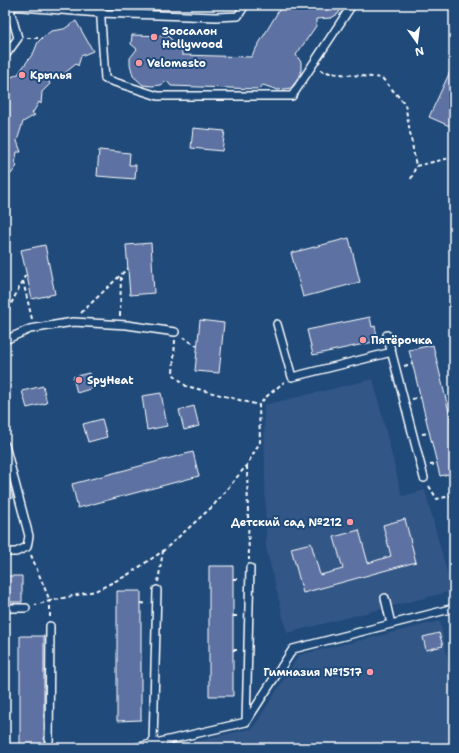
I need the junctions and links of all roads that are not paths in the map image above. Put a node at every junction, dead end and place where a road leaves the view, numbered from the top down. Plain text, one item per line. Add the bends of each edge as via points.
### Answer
1 (246, 5) edge
2 (352, 5) edge
3 (8, 6) edge
4 (100, 9) edge
5 (5, 56) edge
6 (277, 324) dead end
7 (175, 332) road end
8 (387, 335) dead end
9 (5, 340) edge
10 (392, 352) junction
11 (5, 445) edge
12 (424, 478) road end
13 (5, 552) edge
14 (250, 568) road end
15 (156, 590) road end
16 (385, 598) dead end
17 (5, 608) edge
18 (26, 608) road end
19 (454, 608) edge
20 (391, 624) junction
21 (50, 626) road end
22 (246, 722) junction
23 (153, 743) junction
24 (49, 748) edge
25 (134, 748) edge

1 - 4 lane via 238,16 216,17
2 - 4 lane via 292,96 158,96 105,79
3 - 4 lane
3 - 5 lane via 18,38
6 - 10 lane via 292,377
7 - 9 lane via 73,322 30,329
8 - 10 lane
10 - 12 lane
11 - 13 lane via 29,536 27,546 16,552
14 - 22 lane
15 - 23 lane
16 - 20 lane
17 - 18 lane
19 - 20 lane
20 - 22 lane via 293,649
21 - 24 lane
22 - 23 lane
23 - 25 lane

